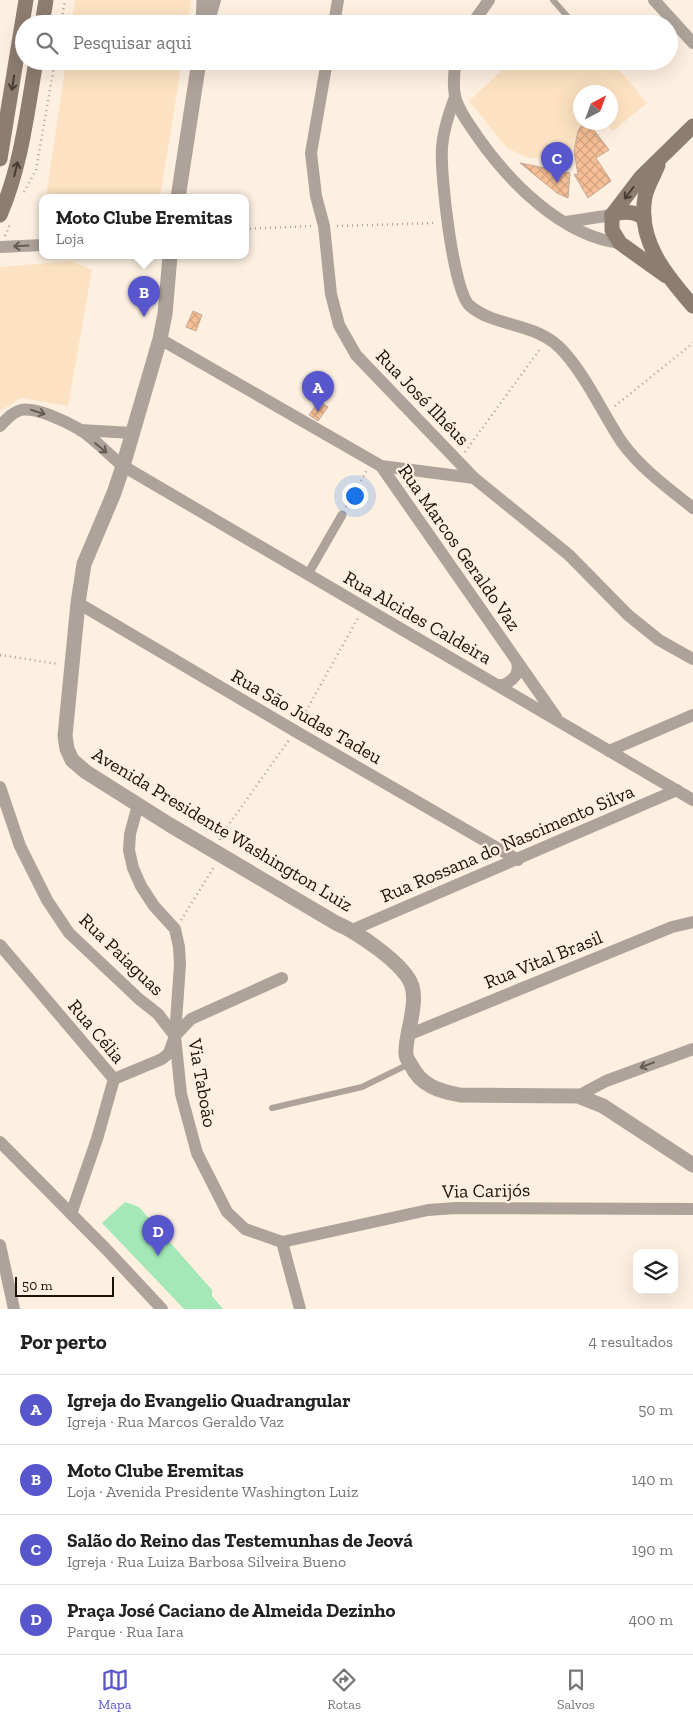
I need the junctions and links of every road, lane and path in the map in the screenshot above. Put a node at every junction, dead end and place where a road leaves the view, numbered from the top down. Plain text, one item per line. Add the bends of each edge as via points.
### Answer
1 (26, 0) edge
2 (46, 0) edge
3 (65, 0) edge
4 (204, 0) edge
5 (215, 0) edge
6 (338, 0) edge
7 (489, 0) edge
8 (553, 0) edge
9 (654, 0) edge
10 (24, 15) edge
11 (44, 15) edge
12 (62, 15) edge
13 (203, 15) edge
14 (211, 15) edge
15 (336, 15) edge
16 (478, 15) edge
17 (566, 15) edge
18 (668, 15) edge
19 (678, 26) edge
20 (693, 43) edge
21 (15, 66) edge
22 (34, 70) edge
23 (198, 70) edge
24 (326, 70) edge
25 (456, 70) edge
26 (455, 97) junction
27 (693, 126) edge
28 (1, 150) edge
29 (662, 157) junction
30 (179, 194) edge
31 (0, 215) edge
32 (612, 215) junction
33 (644, 218) junction
34 (447, 222) junction
35 (566, 222) junction
36 (324, 226) junction
37 (249, 228) edge
38 (646, 234) junction
39 (620, 243) junction
40 (39, 245) edge
41 (0, 247) edge
42 (170, 259) edge
43 (666, 276) junction
44 (693, 306) edge
45 (548, 338) junction
46 (160, 339) junction
47 (693, 343) edge
48 (604, 415) junction
49 (0, 426) edge
50 (80, 430) junction
51 (133, 433) junction
52 (458, 461) junction
53 (377, 464) junction
54 (123, 466) junction
55 (474, 478) junction
56 (693, 508) edge
57 (342, 515) joint
58 (308, 574) junction
59 (78, 603) junction
60 (364, 607) junction
61 (0, 655) edge
62 (693, 659) edge
63 (517, 662) junction
64 (71, 666) junction
65 (497, 685) junction
66 (693, 715) edge
67 (558, 721) junction
68 (295, 731) junction
69 (609, 751) junction
70 (0, 787) edge
71 (677, 790) junction
72 (693, 800) edge
73 (138, 805) junction
74 (219, 854) junction
75 (518, 860) junction
76 (693, 922) edge
77 (175, 929) junction
78 (352, 930) junction
79 (0, 946) edge
80 (282, 978) dead end
81 (408, 1035) junction
82 (175, 1036) junction
83 (693, 1048) edge
84 (410, 1064) junction
85 (114, 1079) junction
86 (578, 1096) junction
87 (272, 1108) dead end
88 (0, 1142) edge
89 (693, 1165) edge
90 (693, 1209) edge
91 (71, 1214) junction
92 (282, 1242) junction
93 (0, 1245) edge
94 (14, 1309) edge
95 (162, 1309) edge
96 (300, 1309) edge

1 -> 10 main road
2 - 11 main road
3 - 12 path
4 - 13 street
5 - 14 street
6 - 15 street
7 - 16 street
8 - 17 lane
9 - 18 street
19 - 20 street
21 -> 28 main road
31 -> 22 main road via 13,180
23 - 30 street
24 - 36 street, Rua José Ilhéus via 312,153 316,196
25 - 26 street
26 - 34 street via 442,149
26 - 35 street via 465,119 503,169 534,200
27 - 29 main road
29 -> 32 main road via 641,177
29 - 33 main road via 645,198
32 - 33 main road via 630,212
32 - 35 street
32 - 39 main road via 612,230
33 - 38 main road
34 - 36 path
34 - 45 street via 462,294 469,306
35 - 39 street via 600,239
36 - 37 path
36 - 52 street, Rua José Ilhéus via 331,294 339,325 356,355
38 - 39 main road
38 - 43 main road
39 - 43 main road
40 -> 41 street
42 - 46 street, Avenida Presidente Washington Luiz
43 - 44 main road
45 - 48 street via 576,367
45 - 52 path
46 - 51 street, Avenida Presidente Washington Luiz
46 - 53 street, Rua Marcos Geraldo Vaz
47 - 48 path
48 - 56 street via 643,466
49 -> 50 street via 19,410 29,409
50 - 51 street
50 -> 54 street
51 - 54 street, Avenida Presidente Washington Luiz
52 - 55 street, Rua José Ilhéus
53 - 55 street
53 - 57 path
53 - 63 street, Rua Marcos Geraldo Vaz
54 - 58 street, Rua Alcides Caldeira
54 - 59 street, Avenida Presidente Washington Luiz via 84,564
55 - 62 street, Rua José Ilhéus via 570,556 628,615 659,640
57 - 58 street
58 - 60 street, Rua Alcides Caldeira
59 - 64 street, Avenida Presidente Washington Luiz
59 - 68 street, Rua São Judas Tadeu
60 - 65 street, Rua Alcides Caldeira
60 - 68 path
61 - 64 path
63 - 65 street via 517,674 504,685
63 - 67 street, Rua Marcos Geraldo Vaz
64 - 73 street, Avenida Presidente Washington Luiz via 65,736 67,750 72,760 86,772
65 - 67 street, Rua Alcides Caldeira
66 - 69 street
67 - 69 street, Rua Alcides Caldeira
68 - 74 path via 220,837
68 - 75 street, Rua São Judas Tadeu
69 - 71 street, Rua Alcides Caldeira
70 - 82 street, Rua Paiaguas via 20,846 69,933 158,1014
71 - 72 street, Rua Alcides Caldeira
71 - 75 street, Rua Rossana do Nascimento Silva
73 - 74 street, Avenida Presidente Washington Luiz
73 - 77 street via 130,834 133,868 154,906
74 - 77 path
74 - 78 street, Avenida Presidente Washington Luiz
75 - 78 street, Rua Rossana do Nascimento Silva
76 - 81 street, Rua Vital Brasil via 672,927
77 - 82 street, Via Taboão via 180,964
78 - 81 street, Avenida Presidente Washington Luiz via 407,976 414,1002
79 - 85 street, Rua Célia
80 - 82 street via 191,1020
81 - 84 street via 406,1054
82 - 85 street via 162,1059
82 - 92 street, Via Taboão via 181,1094 197,1153 227,1212 244,1228
83 -> 86 street via 606,1081
84 - 86 street via 427,1086 460,1096
84 - 87 lane via 362,1087
85 - 91 street, Rua Célia
86 - 89 street via 603,1106
88 - 91 street
90 - 92 street, Via Carijós via 428,1210
91 - 95 street
92 - 96 street
93 - 94 street

